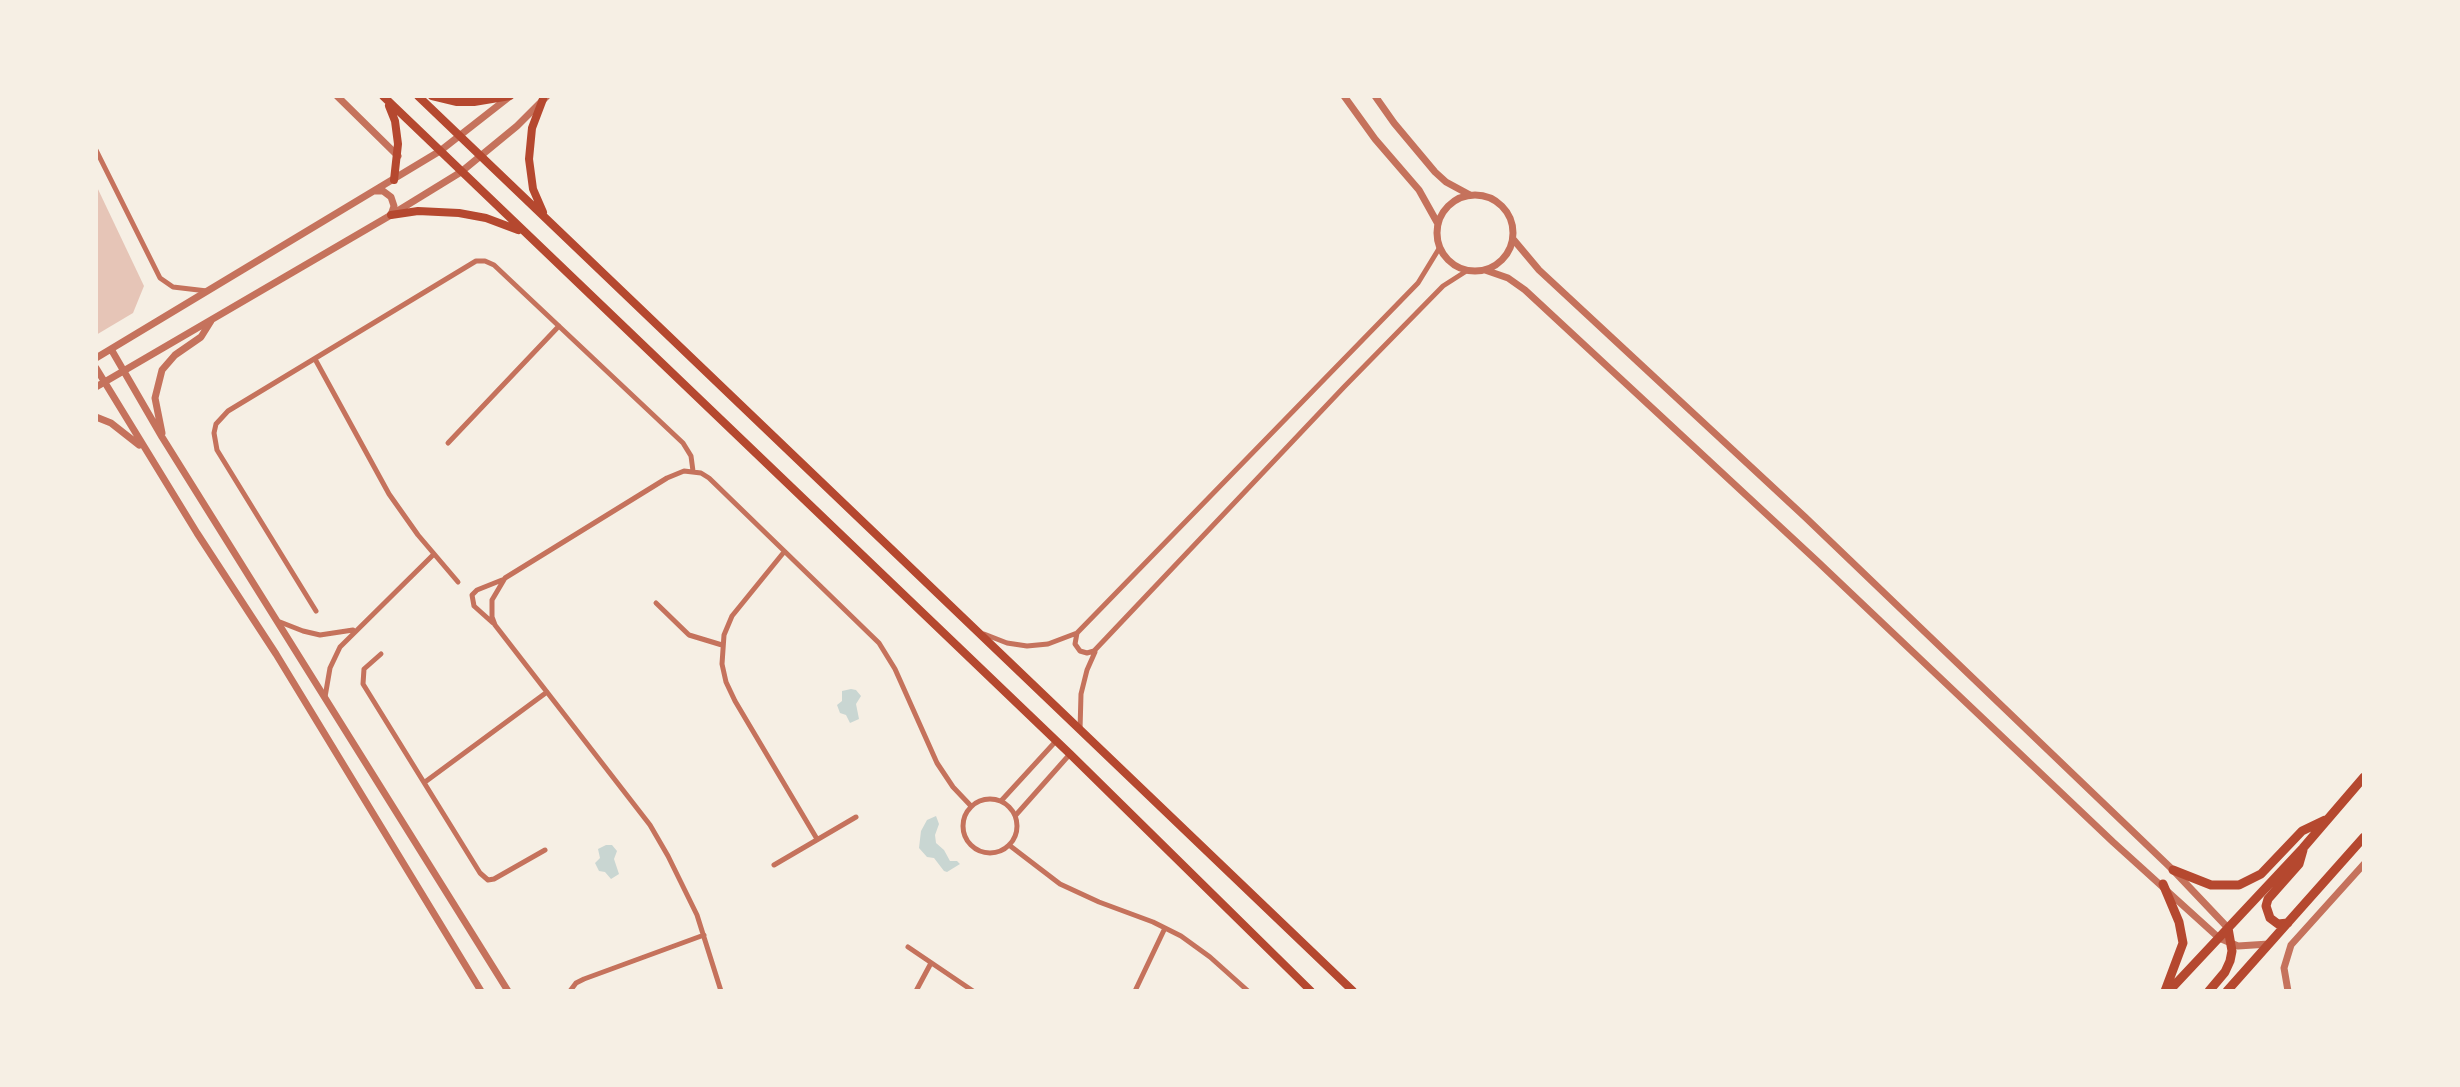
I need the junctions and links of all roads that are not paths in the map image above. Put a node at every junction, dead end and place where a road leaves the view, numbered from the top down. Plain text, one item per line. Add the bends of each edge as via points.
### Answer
1 (337, 96) edge
2 (418, 96) edge
3 (432, 96) edge
4 (510, 96) edge
5 (1344, 96) edge
6 (1375, 96) edge
7 (384, 98) edge
8 (545, 98) edge
9 (460, 137) junction
10 (96, 150) edge
11 (440, 151) junction
12 (398, 156) junction
13 (481, 157) junction
14 (461, 172) junction
15 (394, 180) junction
16 (374, 191) junction
17 (1470, 196) junction
18 (391, 215) junction
19 (546, 217) junction
20 (1438, 224) junction
21 (524, 233) junction
22 (1513, 239) junction
23 (1440, 247) junction
24 (1468, 270) junction
25 (1485, 270) junction
26 (207, 291) junction
27 (211, 321) junction
28 (559, 326) junction
29 (111, 349) junction
30 (96, 358) edge
31 (315, 359) junction
32 (96, 368) edge
33 (123, 371) junction
34 (104, 382) junction
35 (96, 387) edge
36 (96, 417) edge
37 (162, 437) junction
38 (448, 443) dead end
39 (146, 450) junction
40 (693, 471) junction
41 (784, 552) junction
42 (433, 554) junction
43 (505, 578) junction
44 (458, 582) dead end
45 (656, 603) dead end
46 (316, 611) dead end
47 (280, 622) junction
48 (495, 625) junction
49 (356, 629) junction
50 (978, 630) junction
51 (1077, 633) junction
52 (722, 645) junction
53 (1097, 648) junction
54 (380, 654) dead end
55 (547, 692) junction
56 (326, 697) junction
57 (1080, 730) junction
58 (1056, 741) junction
59 (1070, 754) junction
60 (2364, 777) edge
61 (425, 782) junction
62 (1001, 801) junction
63 (971, 807) junction
64 (1015, 816) junction
65 (856, 817) dead end
66 (2327, 820) junction
67 (2364, 838) edge
68 (817, 839) junction
69 (1009, 845) junction
70 (2303, 848) junction
71 (545, 850) dead end
72 (2364, 864) edge
73 (774, 865) dead end
74 (2173, 870) junction
75 (2163, 884) junction
76 (2288, 923) junction
77 (1165, 928) junction
78 (2228, 928) junction
79 (704, 935) junction
80 (2219, 938) junction
81 (2231, 944) junction
82 (2269, 944) junction
83 (908, 947) dead end
84 (931, 963) junction
85 (481, 991) edge
86 (508, 991) edge
87 (570, 991) edge
88 (721, 991) edge
89 (916, 991) edge
90 (973, 991) edge
91 (1135, 991) edge
92 (1248, 991) edge
93 (1311, 991) edge
94 (1353, 991) edge
95 (2167, 991) edge
96 (2209, 991) edge
97 (2227, 991) edge
98 (2288, 991) edge

1 - 12 street
2 - 9 main road
3 - 4 main road via 474,102
4 - 9 street
5 - 20 street via 1419,190
6 - 17 street via 1435,172
7 - 11 main road
7 - 12 main road via 397,133
8 - 13 street
8 - 19 main road via 532,128 528,159
9 - 11 street
9 - 13 main road
10 - 26 street via 160,278 173,288
11 - 14 main road
11 - 15 street
12 - 15 main road
13 - 14 street
13 - 19 main road
14 - 18 street
14 - 21 main road
15 - 16 street
16 - 18 street via 391,197
16 - 26 street
17 - 20 street via 1452,203
17 - 22 street via 1493,200 1502,207 1509,216
18 - 21 main road via 459,213
18 - 27 street
19 - 50 main road
20 - 23 street
21 - 58 main road
22 - 25 street via 1508,253
22 - 74 street via 1539,271 1814,526
23 - 24 street via 1451,262
23 - 51 street via 1418,283
24 - 25 street
24 - 53 street via 1443,286
25 - 75 street via 1525,290
26 - 29 street
27 - 33 street
27 - 37 street via 201,337 168,362 158,380 155,398
28 - 31 street via 494,264 476,261
28 - 38 street
28 - 40 street via 683,443
29 - 30 street
29 - 33 street
31 - 42 street via 389,494
31 - 46 street via 228,411 214,433 217,450
32 - 34 street
33 - 34 street
33 - 37 street
34 - 35 street
34 - 39 street
36 - 39 street
37 - 47 street
39 - 85 street
40 - 41 street via 709,478
40 - 43 street via 667,478
41 - 52 street via 732,616
41 - 63 street via 885,651 937,763
42 - 44 street
42 - 49 street
43 - 48 street via 492,600
43 - 48 street via 472,596 474,606
45 - 52 street via 689,635
47 - 49 street via 320,635
47 - 56 street
48 - 55 street
49 - 56 street via 334,657
50 - 51 street via 1006,643 1027,646
50 - 57 main road
51 - 53 street via 1080,651
52 - 68 street via 729,690
53 - 57 street via 1083,682
54 - 61 street via 364,669 363,684
55 - 61 street
55 - 79 street via 650,825
56 - 86 street
57 - 94 main road
58 - 59 main road
58 - 62 street
59 - 64 street
59 - 93 main road
60 - 66 main road
61 - 71 street via 488,880
62 - 63 street via 990,799
62 - 64 street
63 - 69 street via 963,823 974,848 992,853
64 - 69 street via 1017,826
65 - 68 street
66 - 70 main road
66 - 74 main road via 2302,831 2261,874 2239,885 2211,885
67 - 76 main road
68 - 73 street
69 - 77 street via 1060,884
70 - 76 main road via 2299,864 2266,906 2275,922
70 - 78 main road
72 - 98 street via 2291,945 2284,968
74 - 78 street
75 - 80 street
75 - 95 main road via 2183,943
76 - 82 main road
77 - 91 street
77 - 92 street via 1210,957
78 - 80 main road
78 - 81 main road
79 - 87 street via 584,979
79 - 88 street
80 - 81 street
80 - 95 main road
81 - 82 street
81 - 96 main road via 2225,972
82 - 97 main road
83 - 84 street
84 - 89 street
84 - 90 street

